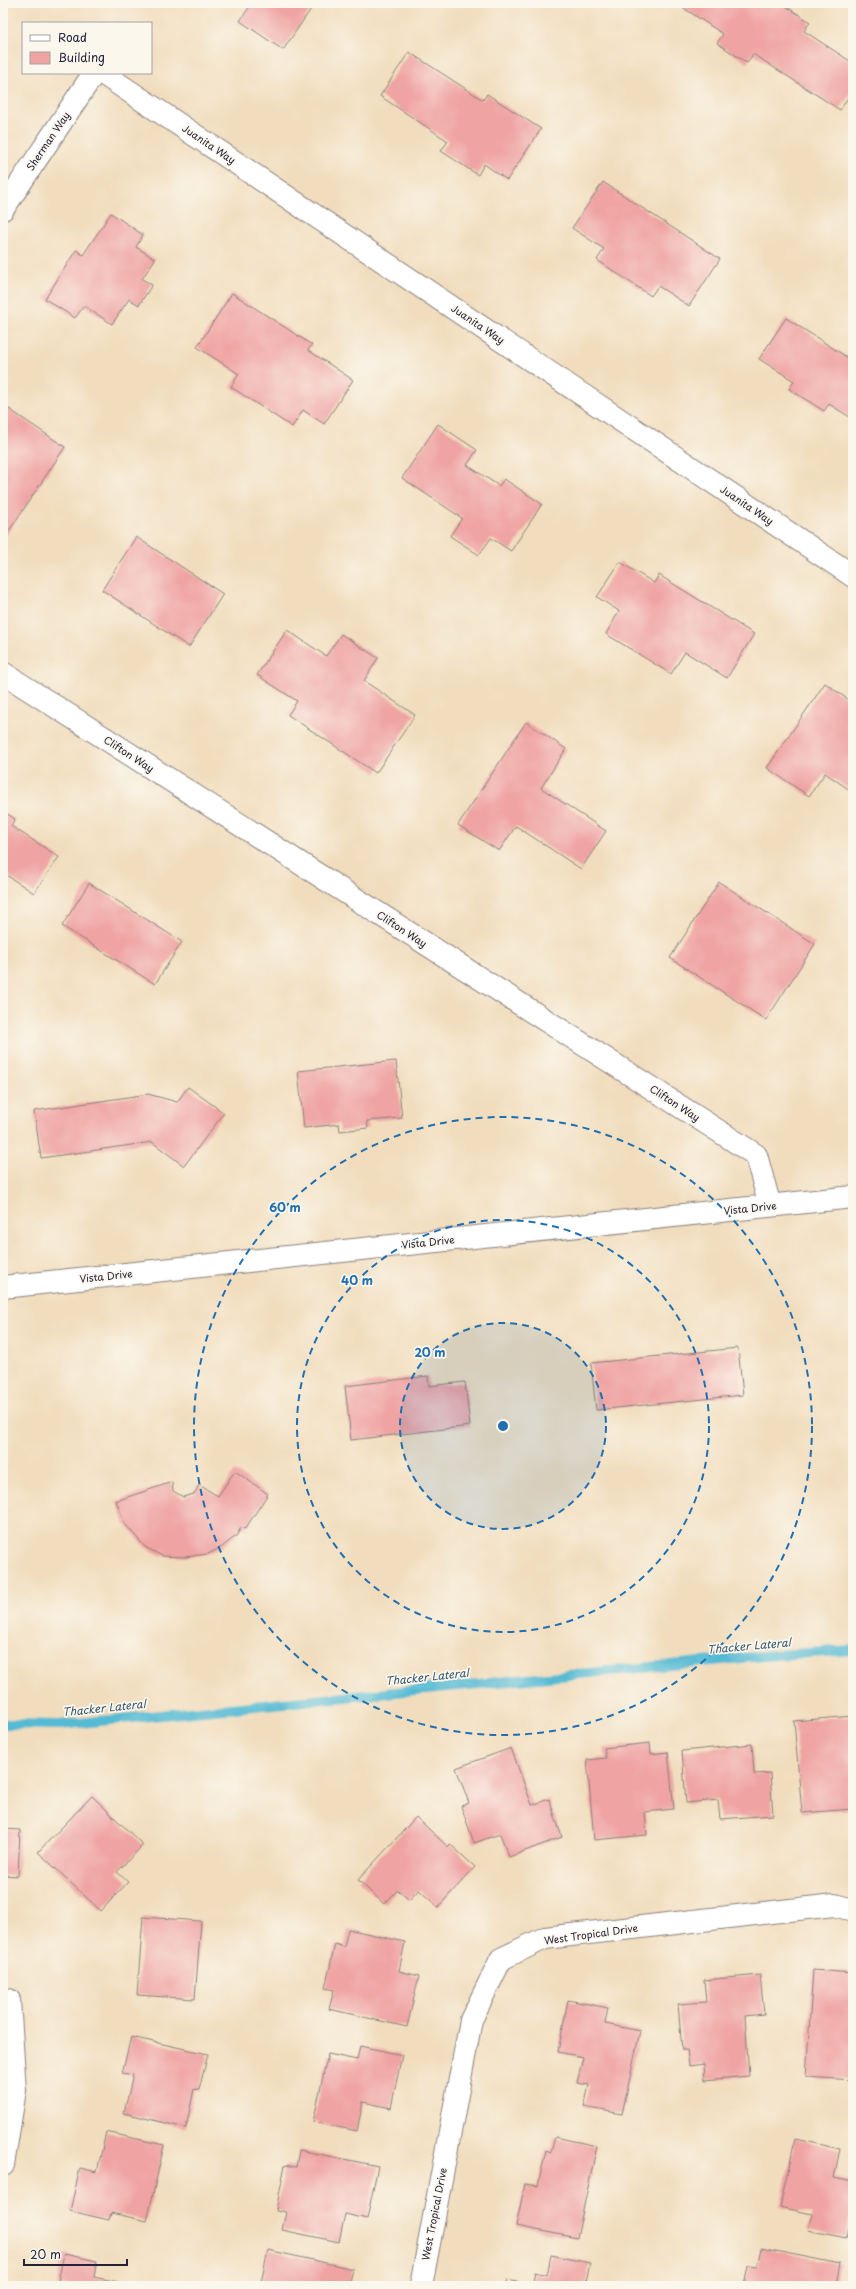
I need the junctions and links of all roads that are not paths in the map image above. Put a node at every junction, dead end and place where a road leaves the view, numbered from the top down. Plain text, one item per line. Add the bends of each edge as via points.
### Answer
1 (93, 74) edge
2 (103, 74) edge
3 (3, 209) edge
4 (853, 576) edge
5 (3, 673) edge
6 (853, 1197) edge
7 (770, 1206) junction
8 (3, 1286) edge
9 (853, 1910) edge
10 (6, 2000) edge
11 (3, 2165) edge
12 (421, 2286) edge

1 - 3 street, Sherman Way
2 - 4 street, Juanita Way
5 - 7 street, Clifton Way via 756,1155
6 - 7 street, Vista Drive
7 - 8 street, Vista Drive
9 - 12 street, West Tropical Drive via 834,1905 545,1938 501,1959 471,2020
10 - 11 street via 15,2090

